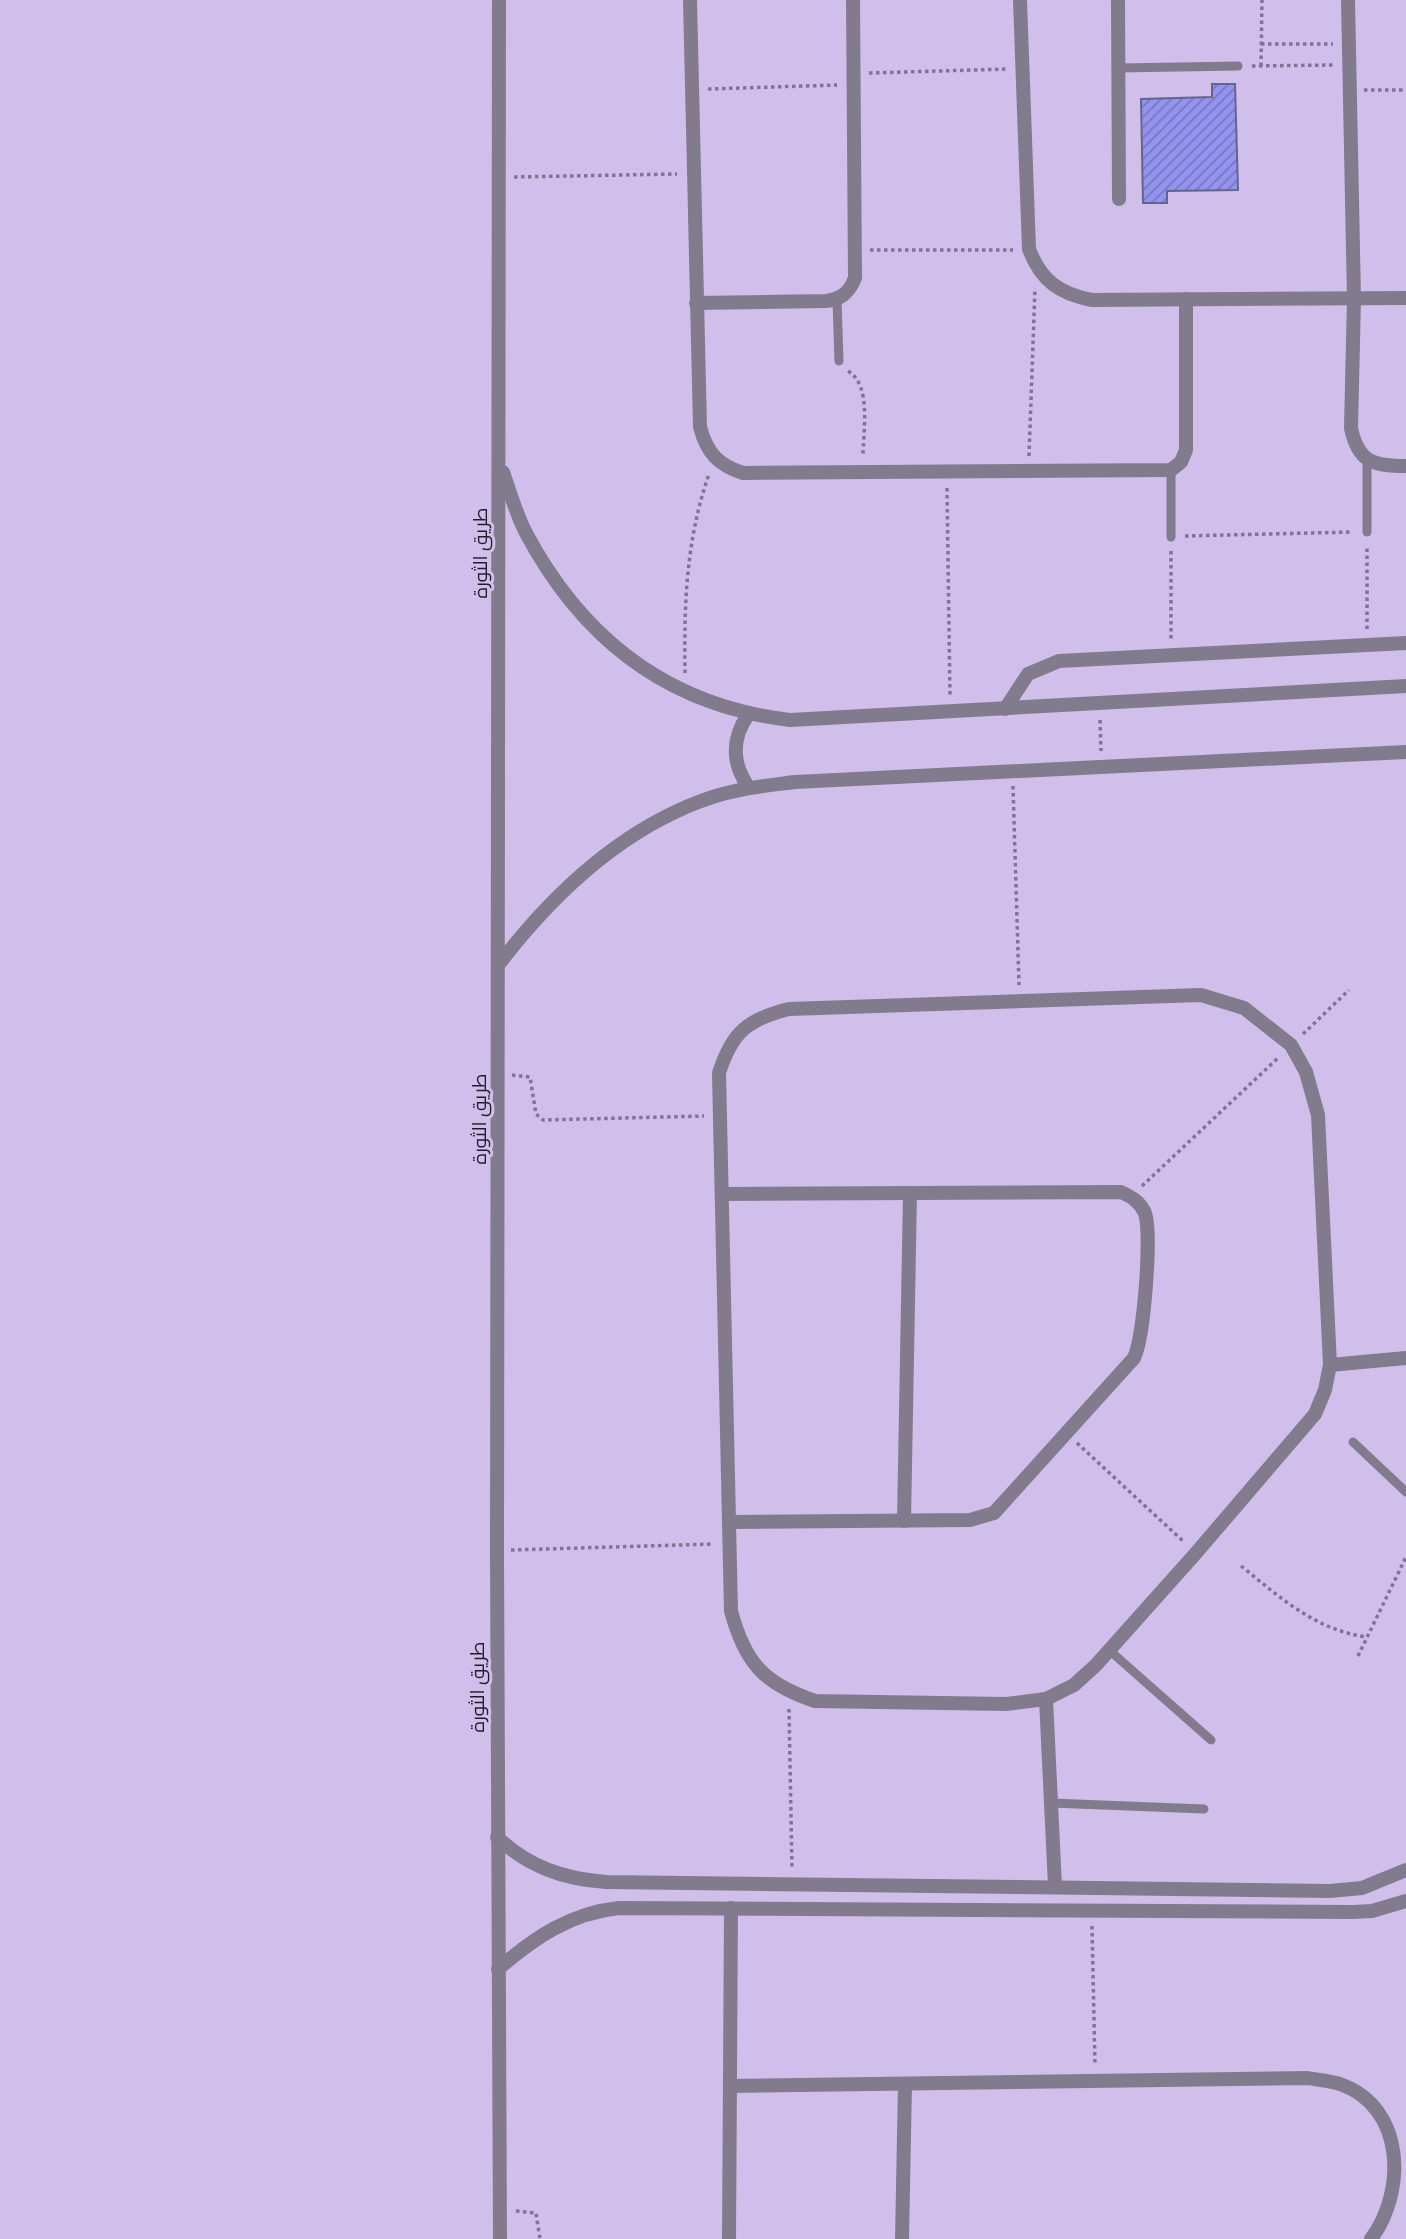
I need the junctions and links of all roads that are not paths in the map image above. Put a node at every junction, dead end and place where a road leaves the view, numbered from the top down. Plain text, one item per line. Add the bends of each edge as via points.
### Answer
1 (499, 0) edge
2 (690, 0) edge
3 (852, 0) edge
4 (1020, 0) edge
5 (1118, 0) edge
6 (1348, 0) edge
7 (1238, 66) road end
8 (1119, 68) junction
9 (1119, 199) dead end
10 (1406, 298) edge
11 (837, 299) junction
12 (1186, 299) junction
13 (1354, 299) junction
14 (695, 303) junction
15 (839, 361) road end
16 (1367, 460) junction
17 (499, 463) junction
18 (1406, 466) edge
19 (1171, 470) junction
20 (1367, 532) road end
21 (1171, 537) road end
22 (1406, 643) edge
23 (1406, 686) edge
24 (1005, 709) junction
25 (748, 715) junction
26 (1406, 752) edge
27 (748, 788) junction
28 (499, 964) junction
29 (910, 1193) junction
30 (722, 1194) junction
31 (1406, 1359) edge
32 (1330, 1366) junction
33 (1353, 1442) dead end
34 (1406, 1492) edge
35 (904, 1521) junction
36 (729, 1522) junction
37 (1109, 1650) junction
38 (1046, 1699) junction
39 (1212, 1740) dead end
40 (1051, 1803) junction
41 (1204, 1809) dead end
42 (497, 1837) junction
43 (1406, 1870) edge
44 (619, 1882) junction
45 (860, 1885) junction
46 (960, 1886) junction
47 (1055, 1886) junction
48 (1224, 1890) junction
49 (1406, 1901) edge
50 (619, 1908) junction
51 (731, 1908) junction
52 (859, 1909) junction
53 (959, 1909) junction
54 (1222, 1911) junction
55 (498, 1969) junction
56 (905, 2084) junction
57 (730, 2086) junction
58 (500, 2239) edge
59 (729, 2239) edge
60 (902, 2239) edge
61 (1371, 2239) edge

1 - 17 street, طريق الثورة
2 - 14 street
3 - 11 street via 854,250 851,287
4 - 12 street via 1028,250 1035,266 1050,284 1070,296
5 - 8 street
6 - 13 street
7 - 8 lane
8 - 9 street
10 - 13 street
11 - 14 street
11 - 15 lane
12 - 13 street
12 - 19 street via 1186,450
13 - 16 street via 1351,428 1355,446
14 - 19 street via 701,427 705,445 726,467 743,472
16 - 18 street
16 - 20 lane
17 - 25 street via 525,531 564,593 615,646 646,672 685,694
17 - 28 street, طريق الثورة
19 - 21 lane
22 - 24 street via 1048,663 1028,674
23 - 24 street
24 - 25 street via 790,720
25 - 27 street via 735,746 737,768
26 - 27 street
27 - 28 street via 702,800 630,837 580,875 535,918
28 - 42 street, طريق الثورة
29 - 30 street
29 - 35 street
29 - 35 street via 1121,1192 1139,1203 1147,1222 1141,1345 1126,1369 994,1513 970,1520
30 - 32 street via 719,1073 727,1047 743,1028 764,1015 789,1009 1200,995 1244,1008 1291,1045 1306,1072 1318,1115
30 - 36 street
31 - 32 street
32 - 37 street via 1315,1414
33 - 34 lane
35 - 36 street
36 - 38 street via 731,1611 739,1641 766,1678 789,1692 815,1701 846,1703 1006,1704
37 - 38 street via 1074,1685
37 - 39 lane
38 - 40 street
40 - 41 lane
40 - 47 street
42 - 44 street via 524,1860 558,1875
42 - 55 street, طريق الثورة
43 - 48 street via 1378,1884 1346,1890
44 - 45 street
44 - 50 street
45 - 46 street
45 - 52 street
46 - 47 street
46 - 53 street
47 - 48 street
48 - 54 street
49 - 54 street via 1372,1911
50 - 51 street
50 - 55 street via 581,1915 559,1925
51 - 52 street
51 - 57 street
52 - 53 street
53 - 54 street
55 - 58 street, طريق الثورة
56 - 57 street
56 - 60 street
56 - 61 street via 1308,2078 1342,2085 1378,2112 1391,2131 1400,2164 1396,2199
57 - 59 street

